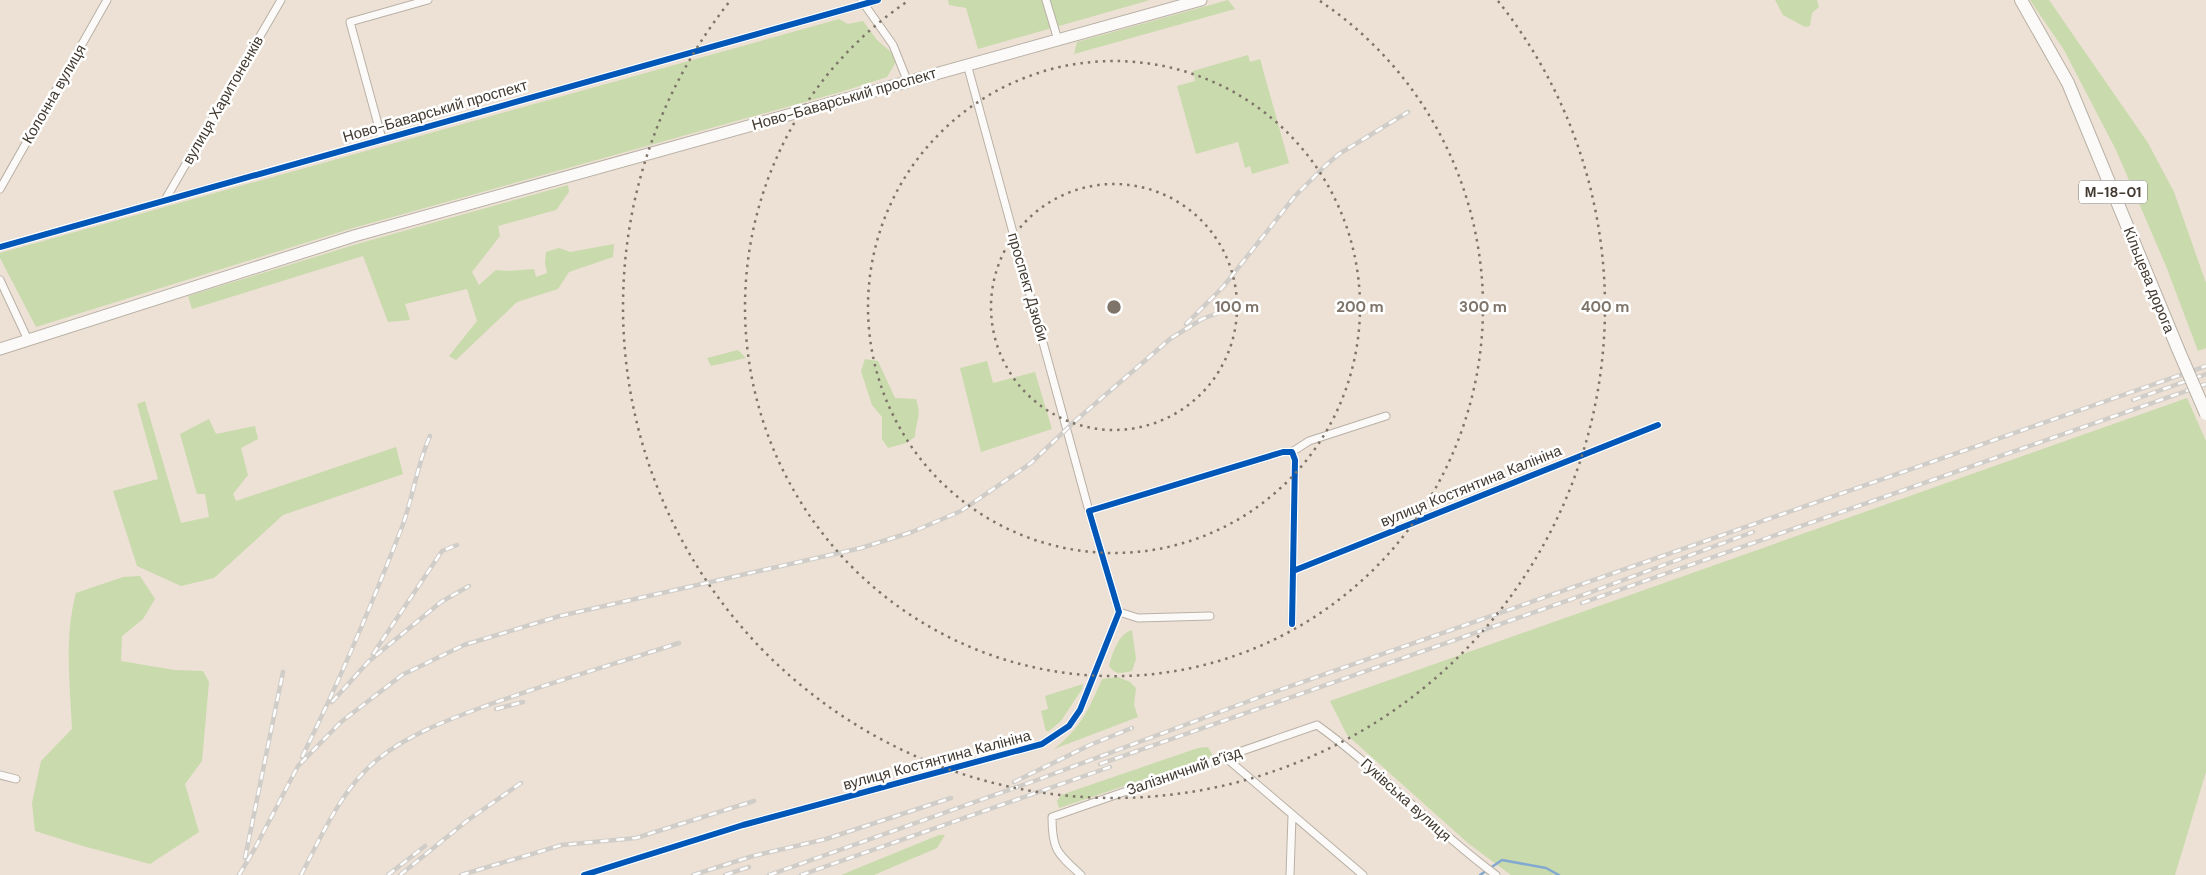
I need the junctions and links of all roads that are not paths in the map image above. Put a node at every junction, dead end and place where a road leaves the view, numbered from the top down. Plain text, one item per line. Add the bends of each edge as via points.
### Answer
1 (107, 0) edge
2 (281, 0) edge
3 (428, 0) edge
4 (878, 0) edge
5 (1046, 0) edge
6 (1201, 0) edge
7 (2014, 0) edge
8 (2021, 0) edge
9 (863, 2) edge
10 (2041, 38) junction
11 (1058, 40) junction
12 (967, 64) junction
13 (907, 80) junction
14 (382, 139) junction
15 (0, 189) edge
16 (165, 200) junction
17 (0, 247) edge
18 (0, 280) edge
19 (28, 340) junction
20 (0, 349) edge
21 (2206, 414) edge
22 (1386, 416) dead end
23 (1658, 425) dead end
24 (1292, 452) junction
25 (1089, 511) junction
26 (1293, 571) junction
27 (1119, 612) junction
28 (1210, 616) dead end
29 (1292, 624) dead end
30 (1316, 725) joint
31 (1225, 757) junction
32 (0, 775) edge
33 (16, 778) dead end
34 (1292, 816) junction
35 (1494, 874) edge
36 (584, 875) edge
37 (1081, 875) edge
38 (1290, 875) edge
39 (1362, 875) edge

1 - 15 street, Колонна вулиця
2 - 16 street, вулиця Харитоненків
3 - 14 street via 350,22
4 - 9 street, Ново-Баварський проспект
5 - 11 street
6 - 11 main road, Ново-Баварський проспект
7 - 10 highway, Кільцева дорога / М-18-01
8 - 10 highway, Кільцева дорога / М-18-01
9 - 13 street via 893,45
9 - 14 street, Ново-Баварський проспект
10 - 21 highway, Кільцева дорога / М-18-01, bridge via 2068,83
11 - 12 main road, Ново-Баварський проспект
12 - 13 main road, Ново-Баварський проспект
12 - 25 street, проспект Дзюби
13 - 19 main road, Ново-Баварський проспект via 354,236
14 - 16 street, Ново-Баварський проспект
16 - 17 street, Ново-Баварський проспект
18 - 19 street
19 - 20 main road, Ново-Баварський проспект
22 - 24 street via 1309,441
23 - 26 street, вулиця Костянтина Калініна
24 - 25 street via 1283,452
24 - 26 street via 1295,460
25 - 27 street
26 - 29 street
27 - 28 street via 1138,618
27 - 36 street, вулиця Костянтина Калініна via 1080,710 1069,726 1042,744 743,825
30 - 31 street, Залізничний в’їзд
30 - 35 street, Гуківська вулиця via 1349,748 1460,849
31 - 34 street
31 - 37 street, Залізничний в’їзд via 1052,817 1053,843 1061,857
32 - 33 street
34 - 38 street
34 - 39 street

